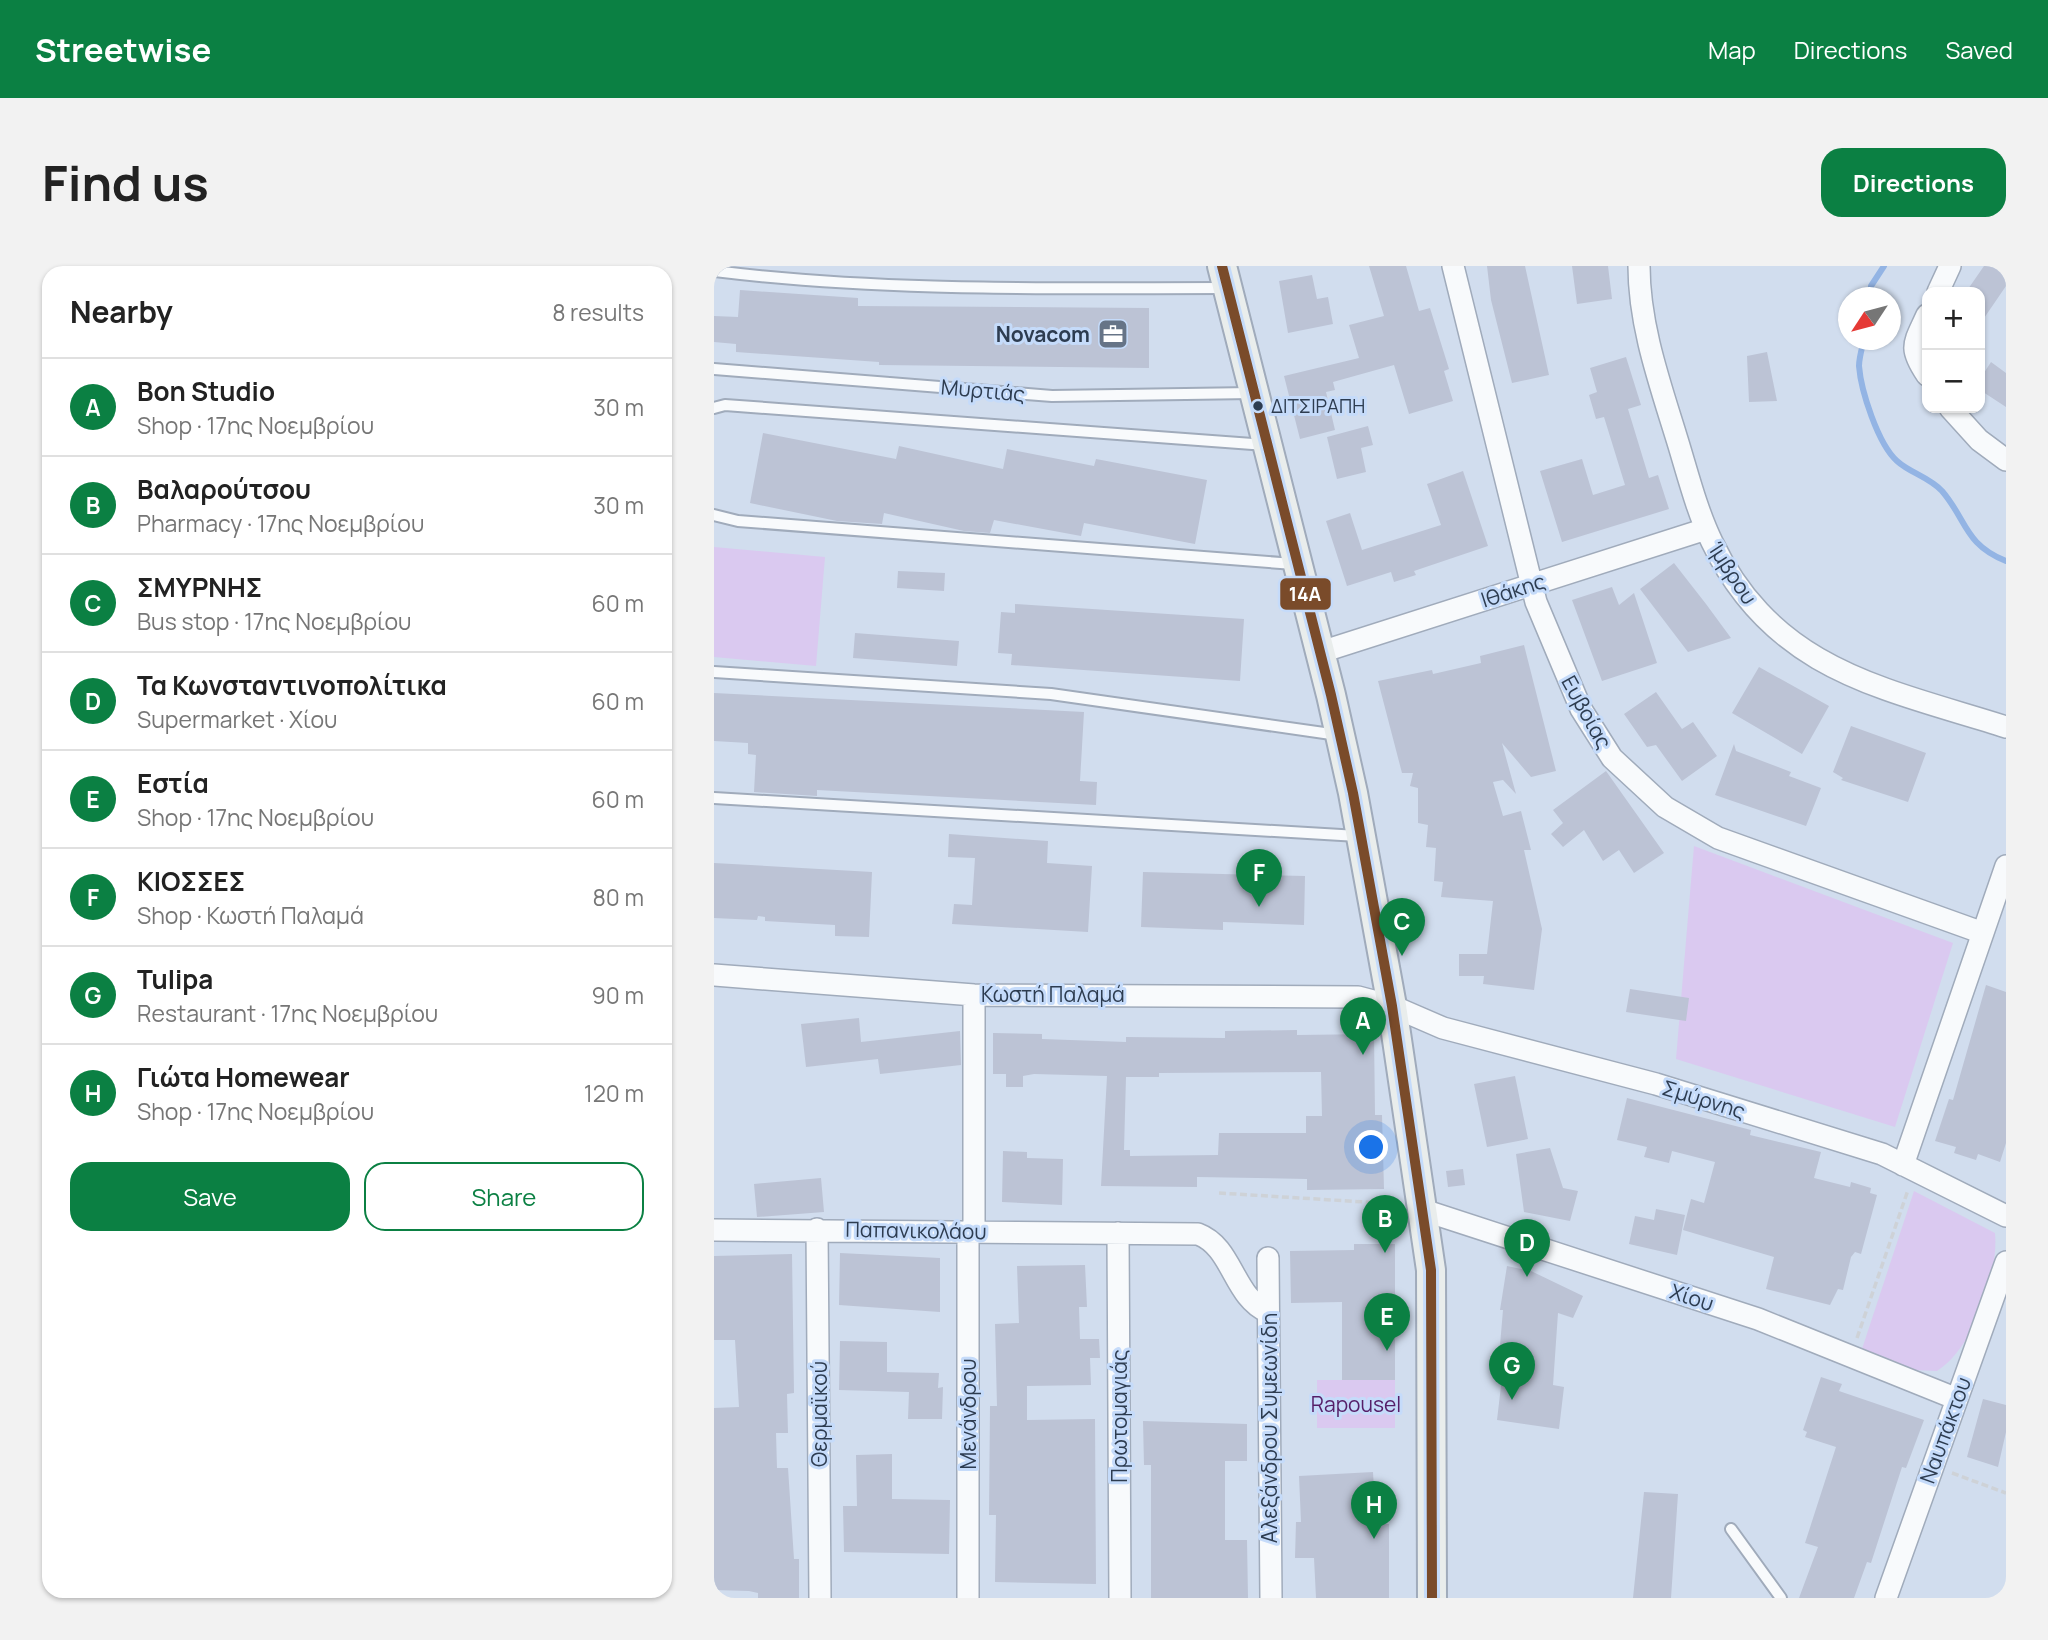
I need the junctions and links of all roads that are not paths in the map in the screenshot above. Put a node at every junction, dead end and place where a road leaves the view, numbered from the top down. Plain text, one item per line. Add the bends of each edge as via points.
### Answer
1 (1452, 266) edge
2 (1639, 266) edge
3 (1950, 266) edge
4 (714, 271) edge
5 (1224, 277) edge
6 (1940, 287) edge
7 (1922, 326) edge
8 (1922, 368) edge
9 (714, 369) edge
10 (1252, 393) junction
11 (714, 408) edge
12 (1955, 413) edge
13 (1266, 445) junction
14 (2006, 460) edge
15 (714, 515) edge
16 (1706, 529) junction
17 (1297, 564) junction
18 (1531, 584) junction
19 (1321, 652) junction
20 (714, 672) edge
21 (2006, 727) edge
22 (1340, 735) junction
23 (714, 798) edge
24 (1361, 836) junction
25 (2006, 866) edge
26 (1983, 933) junction
27 (714, 975) edge
28 (974, 995) junction
29 (1392, 1006) junction
30 (1909, 1168) junction
31 (1423, 1210) junction
32 (2006, 1216) edge
33 (817, 1229) junction
34 (714, 1230) edge
35 (971, 1231) junction
36 (1118, 1233) junction
37 (1268, 1258) dead end
38 (2006, 1262) edge
39 (1268, 1312) junction
40 (1957, 1399) junction
41 (1731, 1529) dead end
42 (820, 1598) edge
43 (968, 1598) edge
44 (1120, 1598) edge
45 (1271, 1598) edge
46 (1432, 1598) edge
47 (1781, 1598) edge
48 (1886, 1598) edge

1 - 18 street, Ευβοίας
2 - 16 street, Ίμβρου via 1648,340
3 - 6 street
4 - 5 lane via 798,281 943,288
5 - 10 street
7 - 8 street via 1913,347
9 - 10 lane, Μυρτιάς via 1052,396
10 - 13 street
11 - 13 lane via 725,405
12 - 14 street
13 - 17 street
15 - 17 lane via 738,521
16 - 18 street, Ιθάκης
16 - 21 street, Ίμβρου via 1743,594 1810,656 1856,680
17 - 19 street
18 - 19 street, Ιθάκης
18 - 26 street, Ευβοίας via 1567,680 1598,738 1619,766 1665,807 1718,838
19 - 22 street
20 - 22 lane via 1051,694
22 - 24 street
23 - 24 lane
24 - 29 street
25 - 26 street
26 - 30 street
27 - 28 street, Κωστή Παλαμά
28 - 29 street, Κωστή Παλαμά via 1340,994
28 - 35 street, Μενάνδρου
29 - 30 street, Σμύρνης via 1443,1028 1656,1084 1882,1154
29 - 31 street
30 - 32 street, Σμύρνης
31 - 40 street, Χίου via 1758,1319
31 - 46 street via 1431,1291
33 - 34 street, Παπανικολάου
33 - 35 street, Παπανικολάου
33 - 42 street, Θερμαϊκού
35 - 36 street, Παπανικολάου
35 - 43 street, Μενάνδρου
36 - 39 street, Παπανικολάου via 1205,1237 1217,1248 1244,1293
36 - 44 street, Πρωτομαγιάς
37 - 39 street, Αλεξάνδρου Συμεωνίδη
38 - 40 street, Ναυπάκτου
39 - 45 street, Αλεξάνδρου Συμεωνίδη
40 - 48 street, Ναυπάκτου
41 - 47 lane

